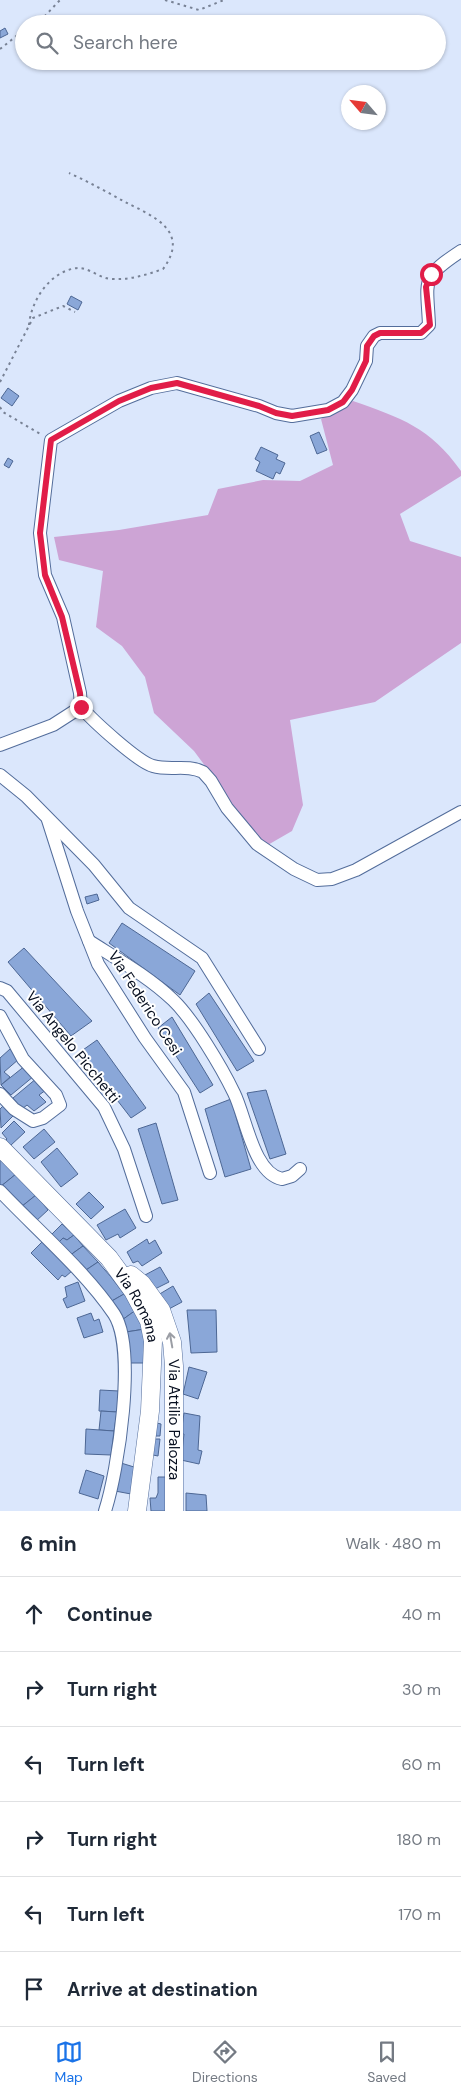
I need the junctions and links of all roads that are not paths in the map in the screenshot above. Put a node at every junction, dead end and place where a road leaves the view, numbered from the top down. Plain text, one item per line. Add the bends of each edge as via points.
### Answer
1 (461, 251) edge
2 (81, 707) junction
3 (0, 746) edge
4 (0, 775) edge
5 (461, 812) edge
6 (48, 820) junction
7 (89, 941) junction
8 (0, 988) edge
9 (0, 1016) edge
10 (259, 1049) dead end
11 (0, 1094) edge
12 (0, 1147) edge
13 (300, 1169) dead end
14 (210, 1173) dead end
15 (0, 1192) edge
16 (146, 1216) dead end
17 (111, 1261) junction
18 (105, 1511) edge
19 (137, 1511) edge
20 (174, 1511) edge

1 - 2 street via 437,267 428,280 430,325 426,330 374,336 367,346 366,361 352,390 343,402 328,410 292,416 177,383 151,388 119,401 51,440 40,533 45,575 62,617
2 - 3 street via 53,725
2 - 5 street via 144,763 203,772 253,841 272,856 314,879 332,879 350,873
4 - 6 street via 20,790
6 - 7 street, Via Federico Cesi
6 - 10 street via 94,865 129,908 202,958
7 - 13 street via 163,991 184,1012 230,1086 261,1164 267,1171 282,1179
7 - 14 street, Via Federico Cesi via 104,975 184,1092
8 - 16 street, Via Angelo Picchetti via 7,991 43,1032 104,1108 124,1149
9 - 11 street via 23,1059 56,1095 60,1105 43,1118 33,1121 14,1109
12 - 17 street, Via Romana
15 - 18 street via 88,1282 120,1327 124,1366 121,1427
17 - 19 street, Via Romana via 147,1316 152,1335 149,1426
20 -> 17 street, Via Attilio Palozza via 174,1366 170,1332 161,1310 142,1284

